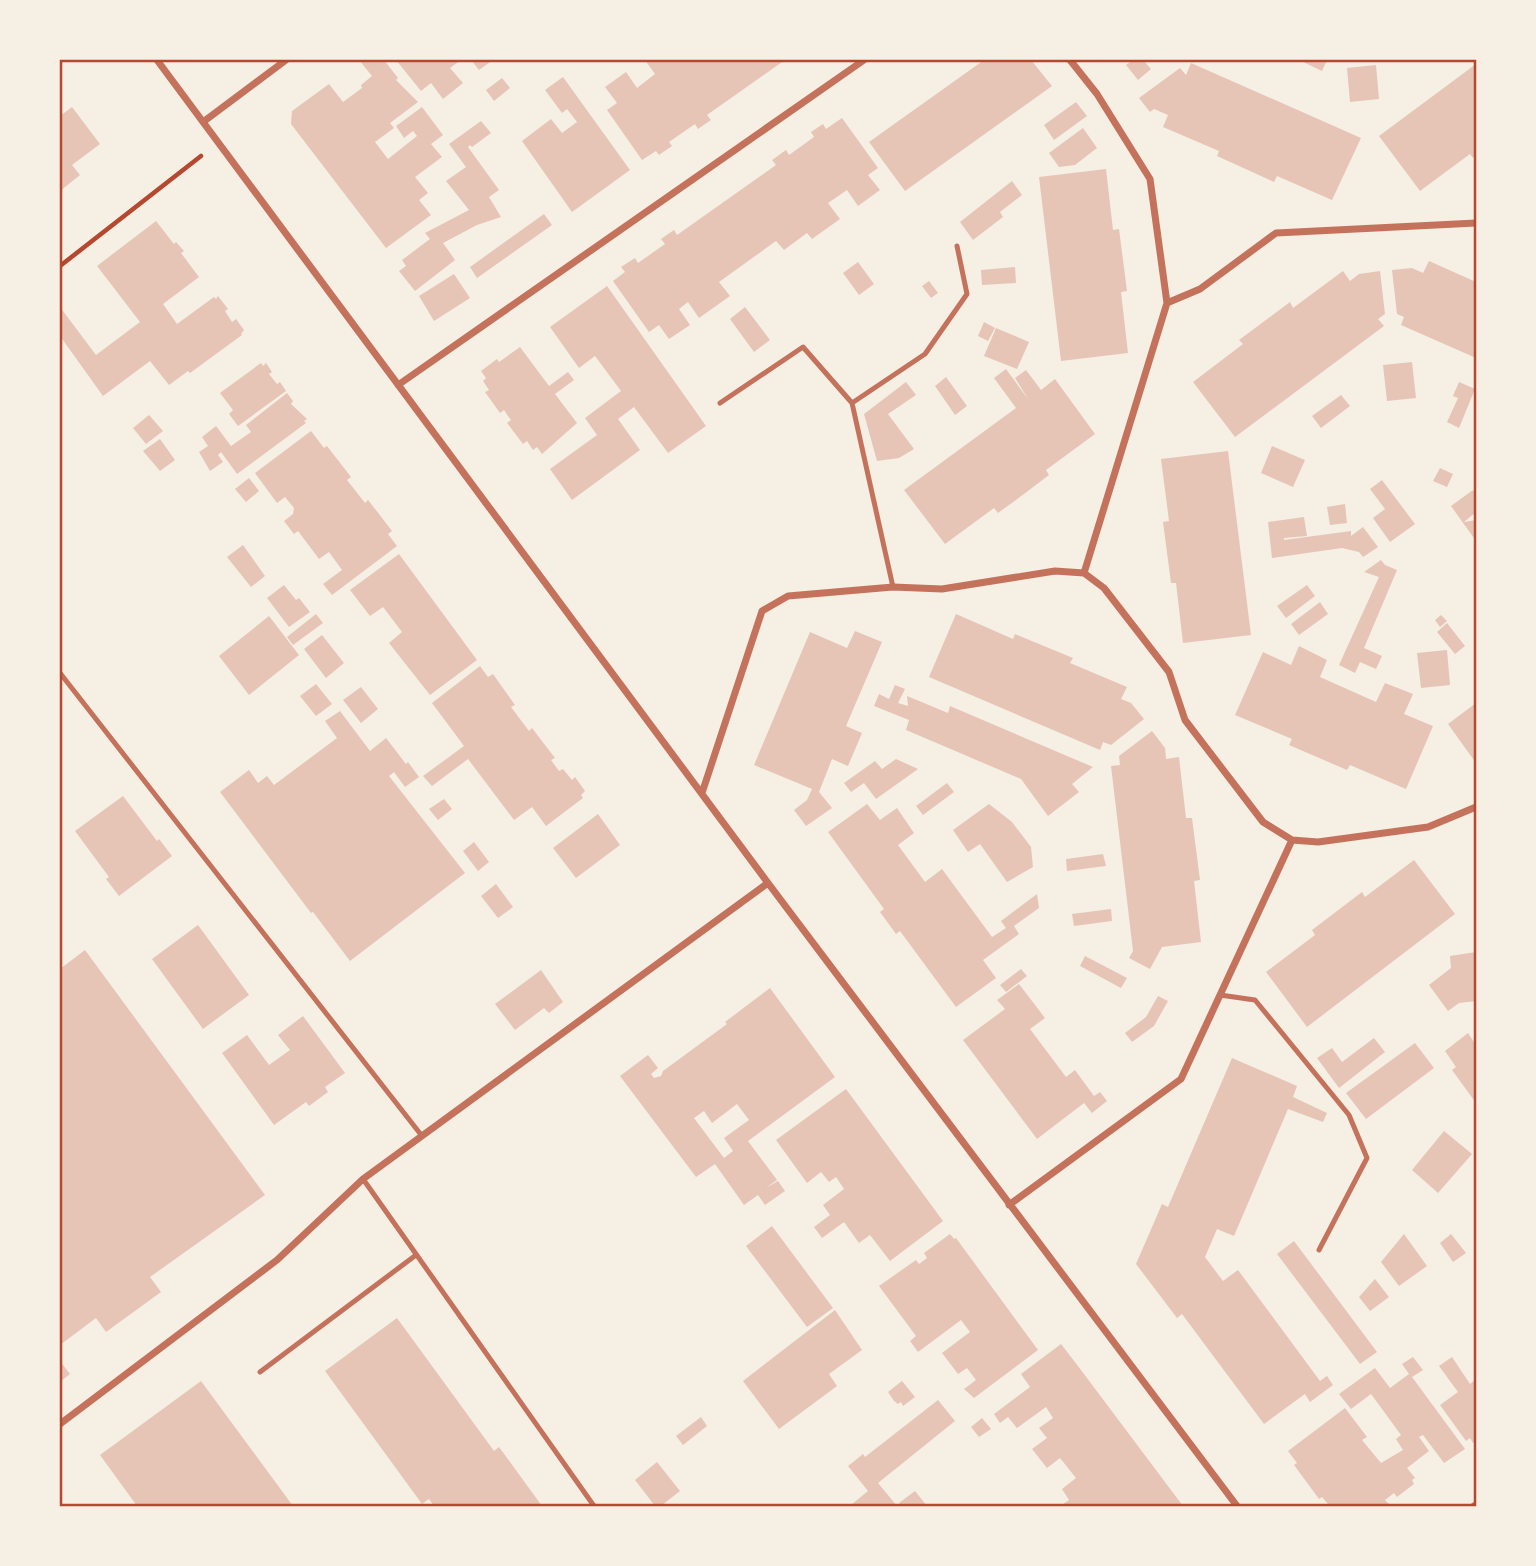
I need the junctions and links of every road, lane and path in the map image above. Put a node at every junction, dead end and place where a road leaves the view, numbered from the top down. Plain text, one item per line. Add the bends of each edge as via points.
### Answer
1 (157, 60) edge
2 (286, 60) edge
3 (864, 60) edge
4 (1070, 60) edge
5 (203, 122) junction
6 (219, 143) junction
7 (1476, 223) edge
8 (957, 246) dead end
9 (60, 266) edge
10 (1167, 303) junction
11 (398, 385) junction
12 (720, 403) dead end
13 (852, 403) junction
14 (1084, 573) junction
15 (893, 587) junction
16 (60, 673) edge
17 (702, 793) junction
18 (1476, 807) edge
19 (1292, 840) junction
20 (768, 883) junction
21 (1220, 995) junction
22 (422, 1136) junction
23 (363, 1180) junction
24 (1009, 1205) junction
25 (1319, 1250) dead end
26 (416, 1255) junction
27 (260, 1372) dead end
28 (60, 1424) edge
29 (594, 1507) edge
30 (1237, 1507) edge

1 - 5 street
2 - 5 street
3 - 11 street
4 - 10 street via 1150,179
5 - 6 street
6 - 9 path
6 - 11 street
7 - 10 street via 1276,233 1200,289
8 - 13 lane via 967,294 925,354
10 - 14 street
11 - 17 street
12 - 13 lane via 803,347
13 - 15 lane
14 - 15 street via 1055,572 942,589
14 - 19 street via 1104,588 1169,672 1185,720 1263,822
15 - 17 street via 788,596 762,611
16 - 22 lane
17 - 20 street
18 - 19 street via 1428,827 1318,842
19 - 21 street
20 - 22 street
20 - 24 street
21 - 24 street via 1181,1079
21 - 25 lane via 1255,1000 1349,1115 1367,1158
22 - 23 street
23 - 26 lane
23 - 28 street via 277,1260
24 - 30 street
26 - 27 lane
26 - 29 lane

